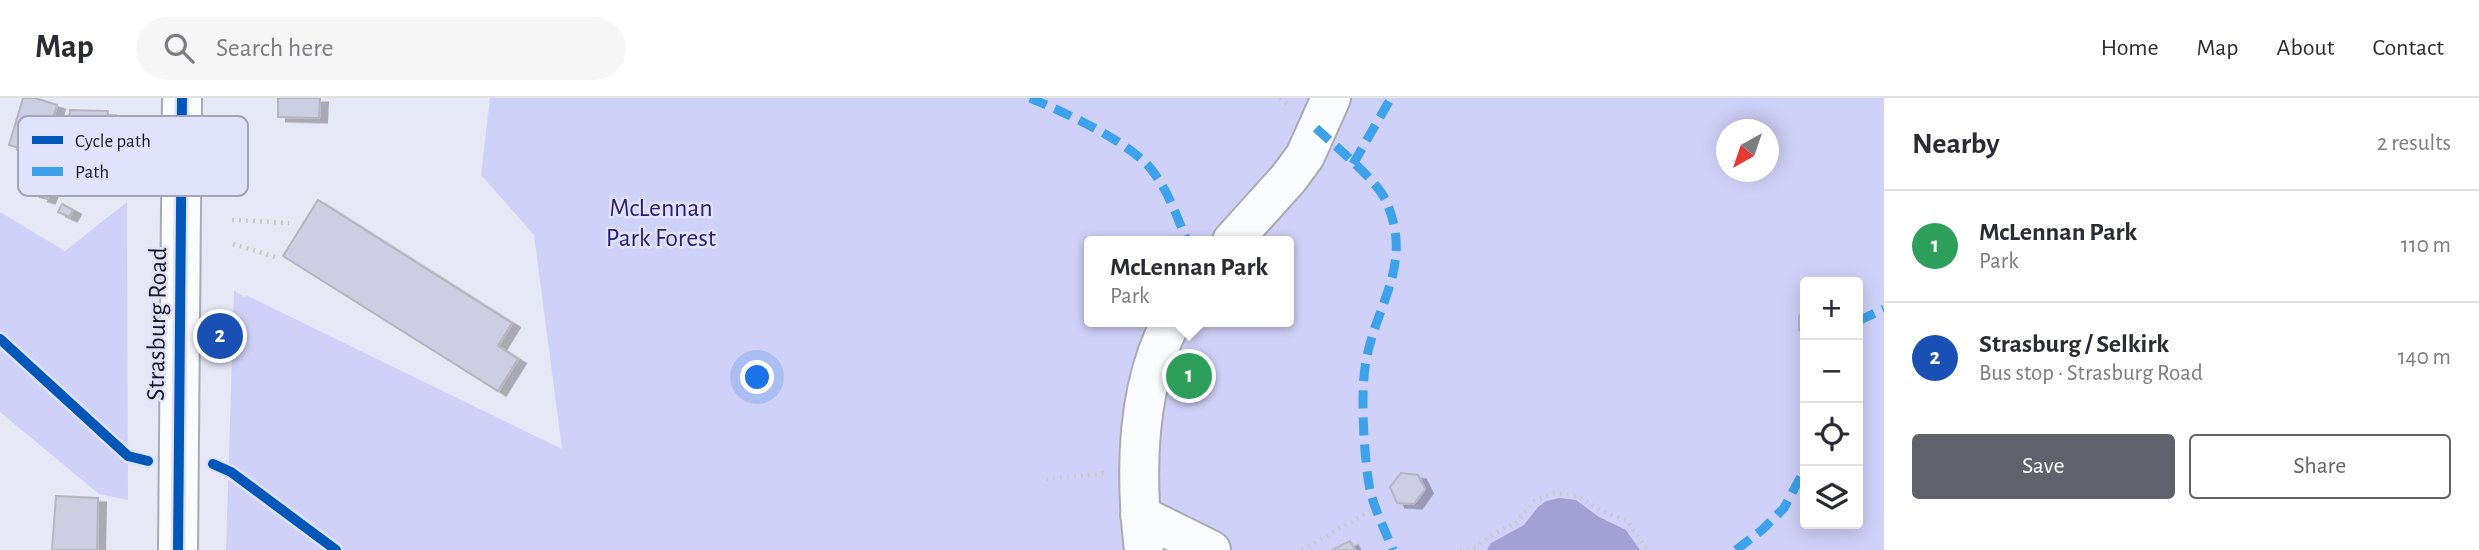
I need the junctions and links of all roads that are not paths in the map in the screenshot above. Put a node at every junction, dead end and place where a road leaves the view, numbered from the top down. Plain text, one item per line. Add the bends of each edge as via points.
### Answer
1 (182, 98) edge
2 (1331, 98) edge
3 (182, 116) edge
4 (181, 196) edge
5 (1237, 236) edge
6 (1169, 327) edge
7 (1142, 532) edge
8 (178, 550) edge
9 (1211, 550) edge

1 - 3 street, Strasburg Road
2 - 5 street via 1305,156
4 - 8 street, Strasburg Road
6 - 7 street via 1144,406 1139,470
7 - 9 street

